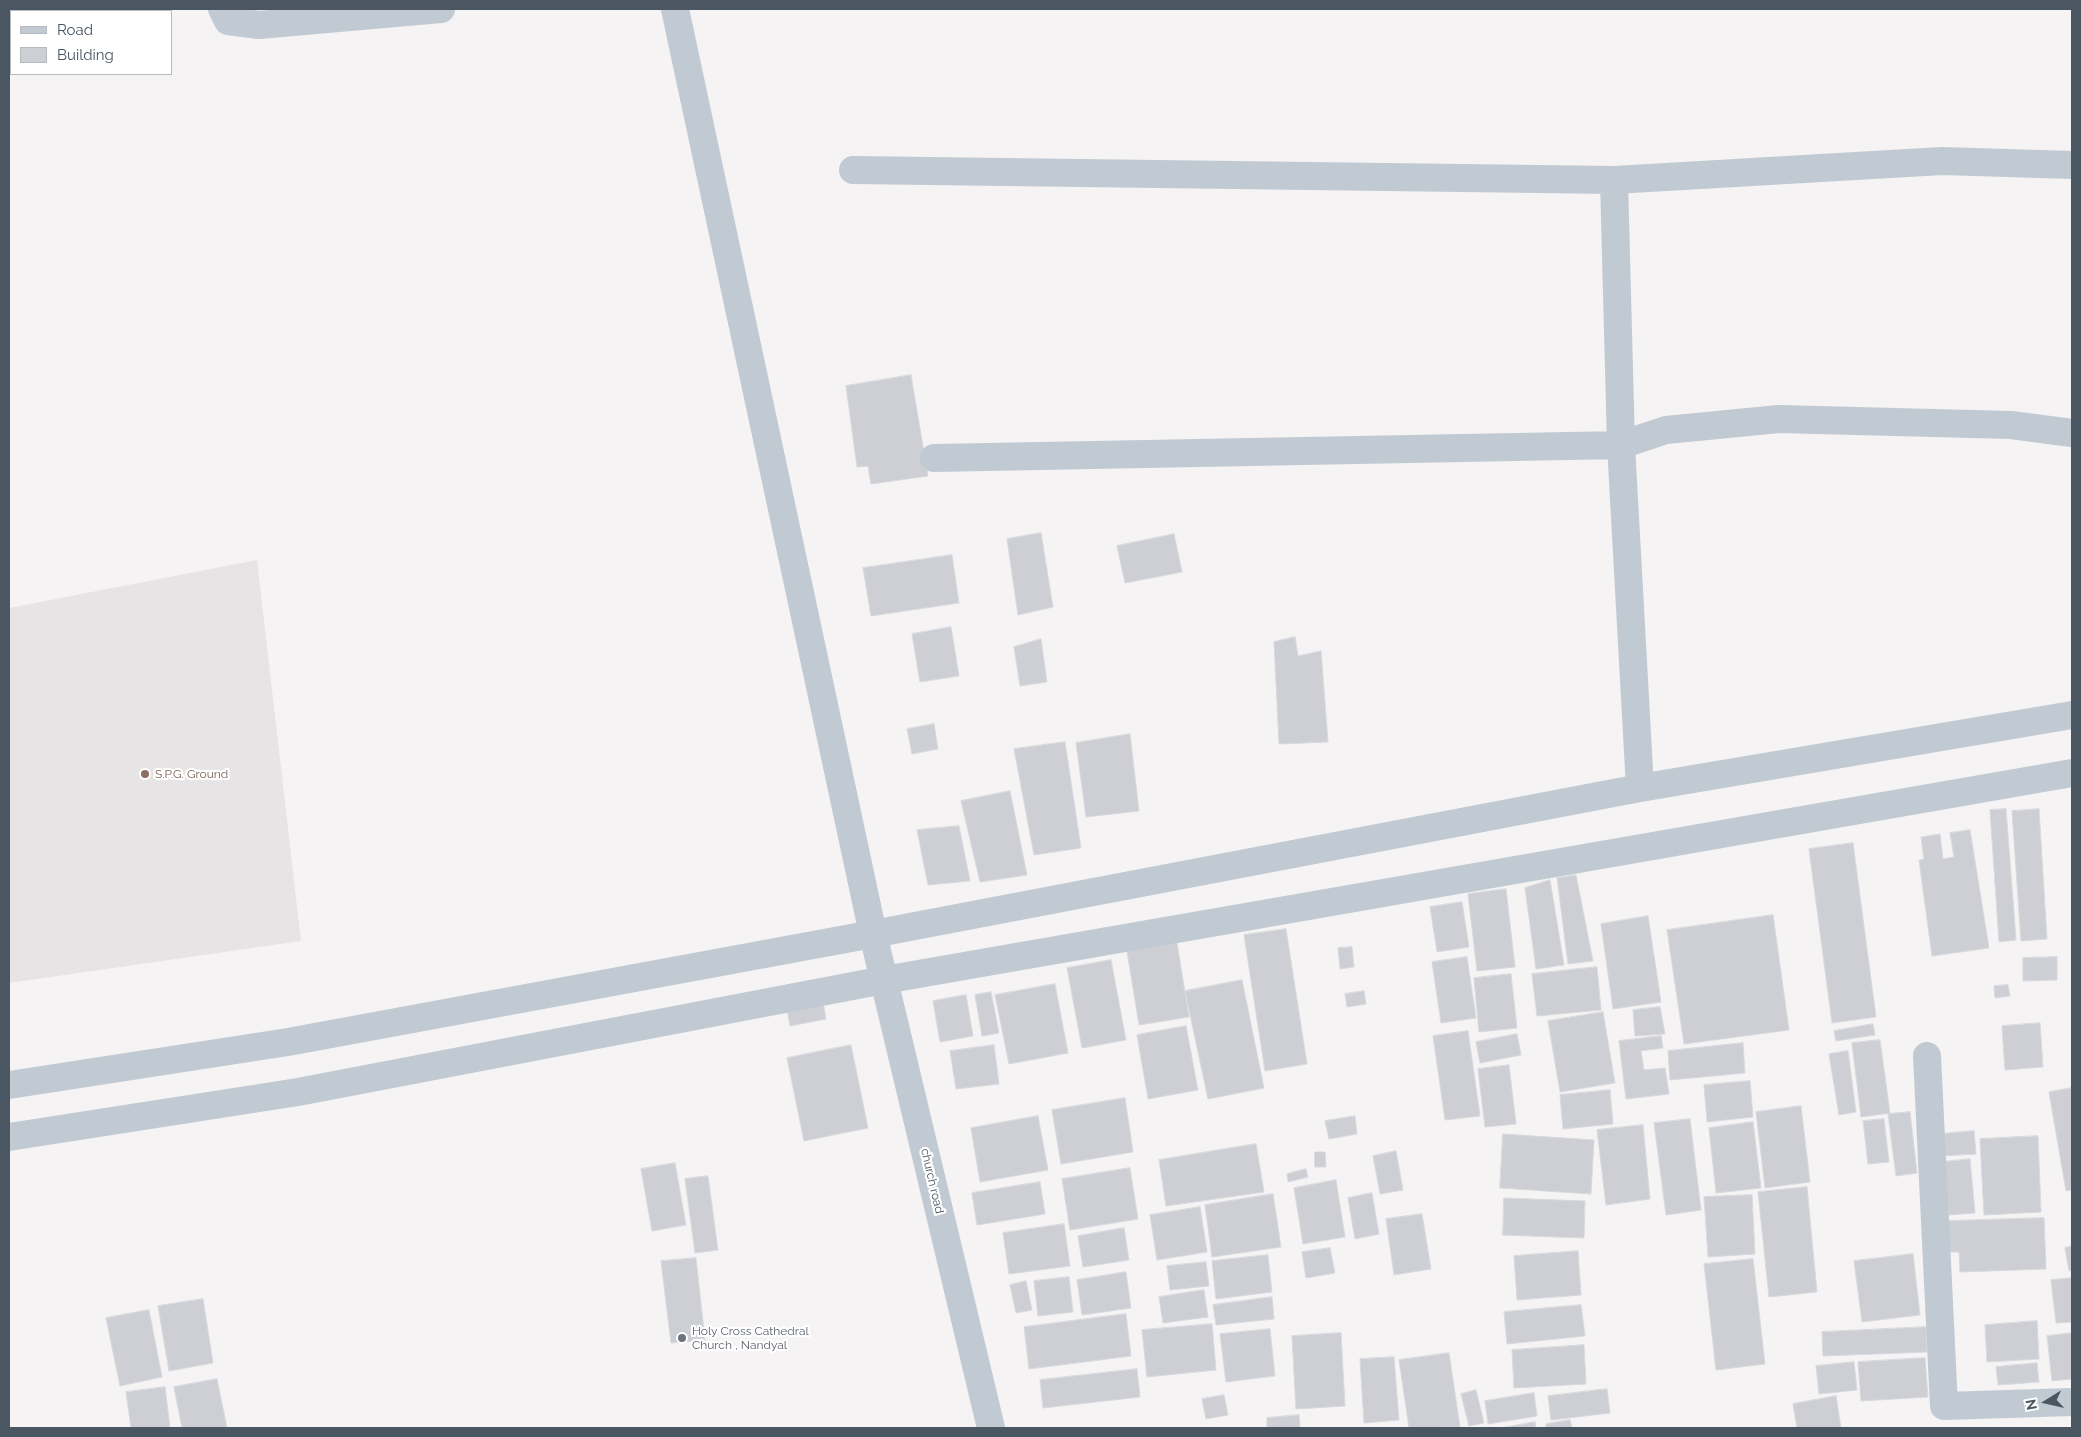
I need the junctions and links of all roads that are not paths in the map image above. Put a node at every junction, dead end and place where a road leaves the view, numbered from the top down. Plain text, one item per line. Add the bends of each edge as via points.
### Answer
1 (222, 9) edge
2 (441, 9) edge
3 (675, 9) edge
4 (2072, 165) edge
5 (853, 170) dead end
6 (1614, 180) junction
7 (2072, 433) edge
8 (1621, 445) junction
9 (934, 458) dead end
10 (2072, 715) edge
11 (2072, 773) edge
12 (1640, 788) junction
13 (873, 934) junction
14 (884, 980) junction
15 (1927, 1056) dead end
16 (9, 1085) edge
17 (9, 1137) edge
18 (2072, 1402) edge
19 (991, 1428) edge

1 - 2 street via 228,20 259,25
3 - 13 street, church road
4 - 6 street via 1942,161
5 - 6 street
6 - 8 street
7 - 8 street via 2011,425 1779,420 1666,430
8 - 9 street
8 - 12 street
10 - 12 street
11 - 14 street
12 - 13 street
13 - 14 street, church road
13 - 16 street via 288,1042
14 - 17 street via 298,1092
14 - 19 street, church road
15 - 18 street via 1944,1406

